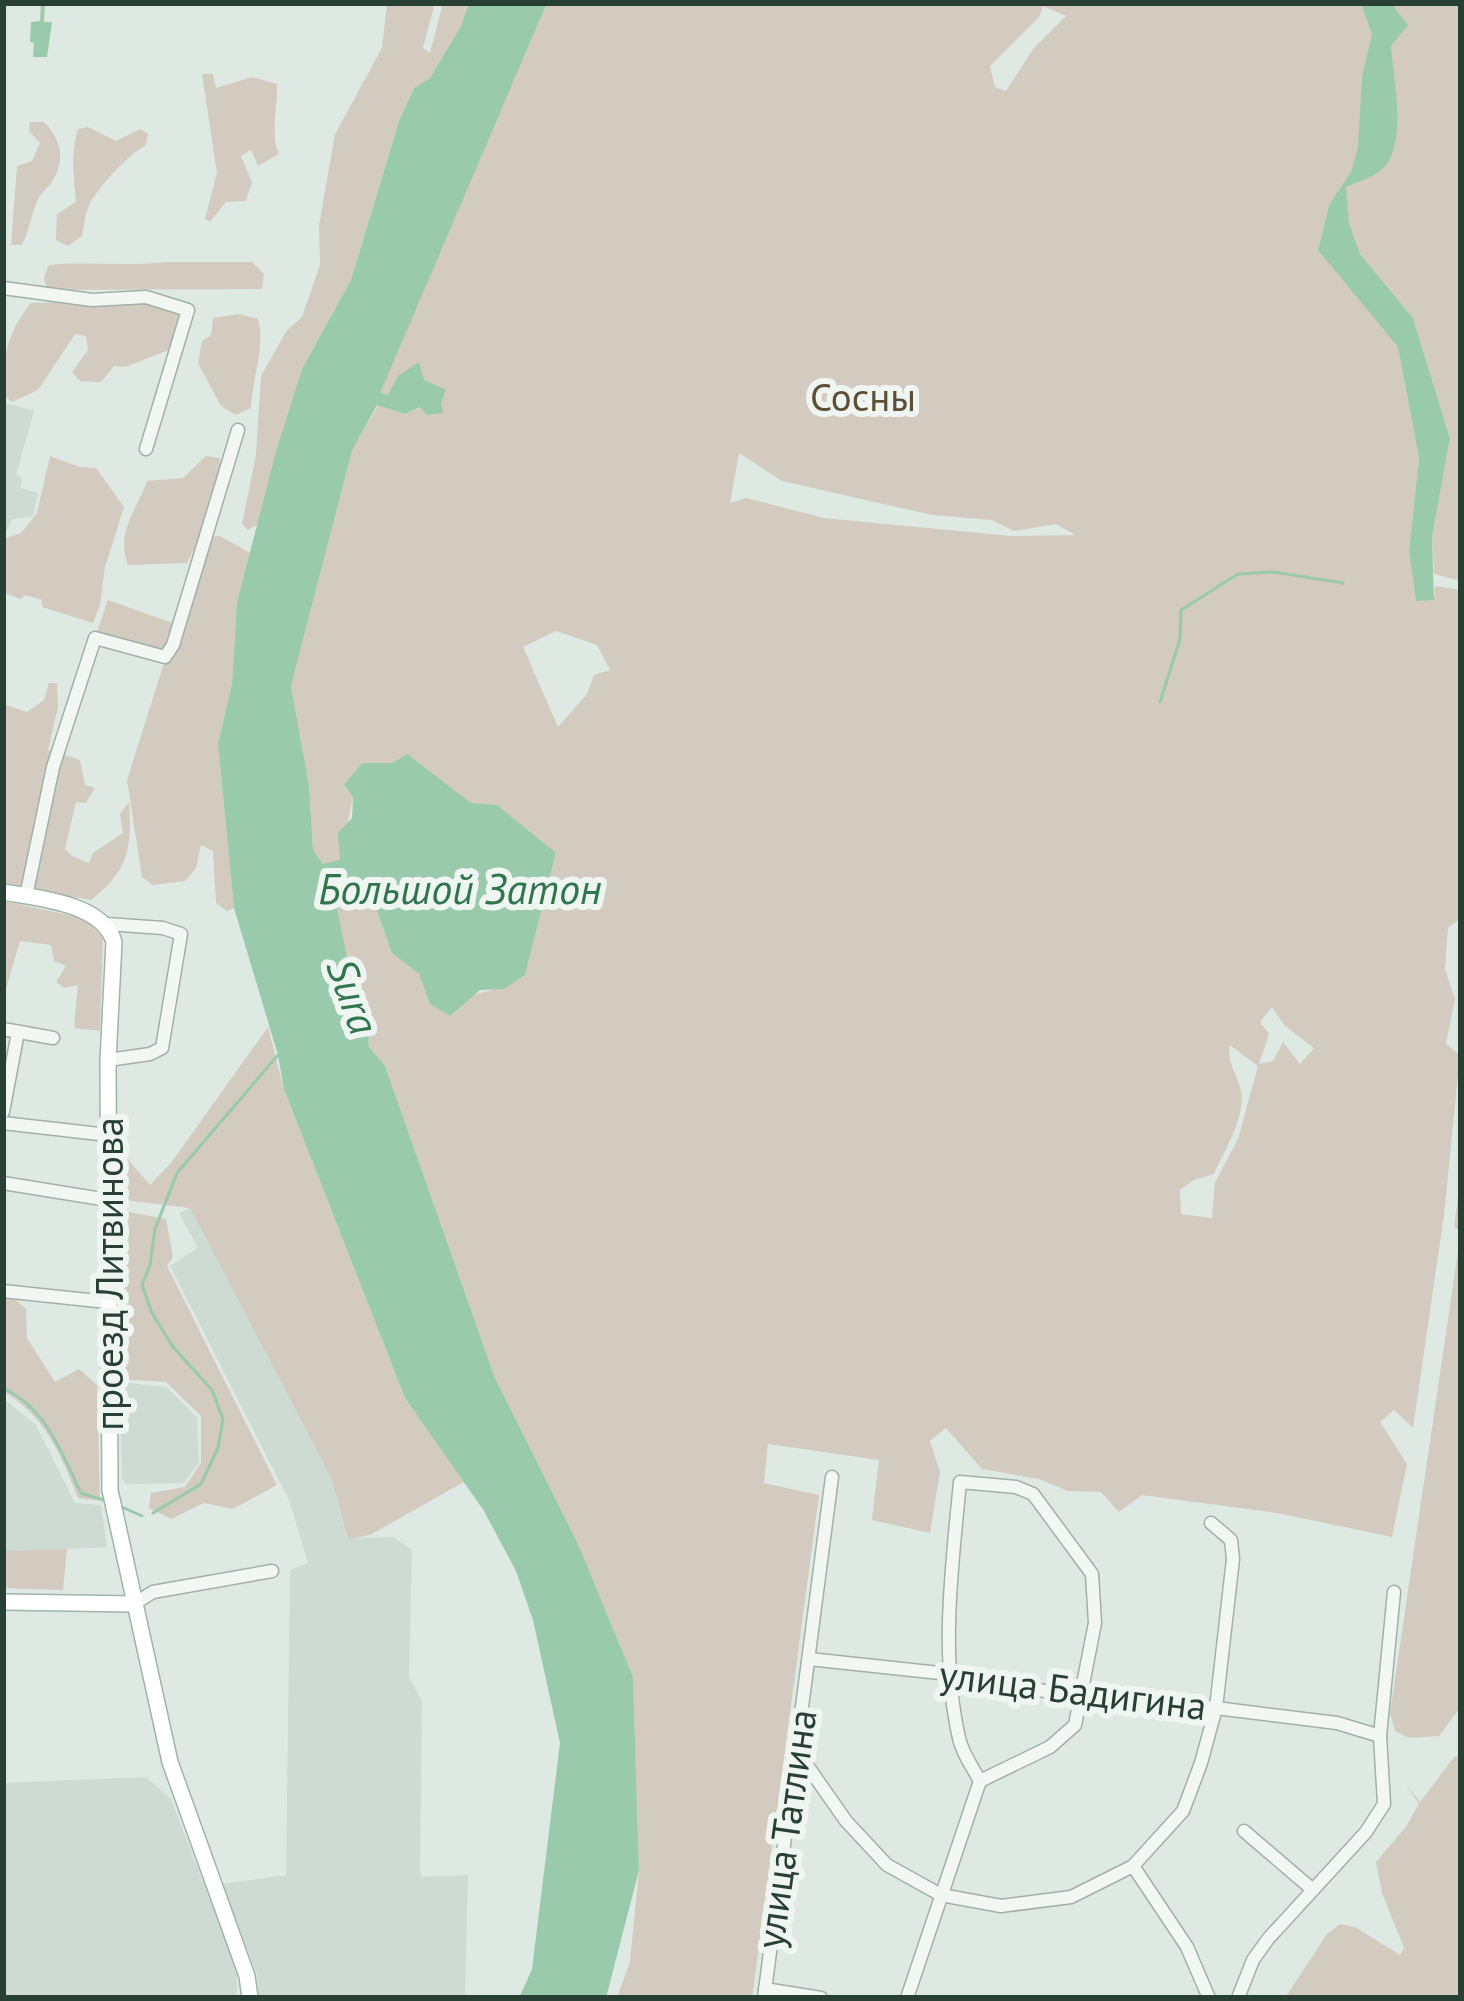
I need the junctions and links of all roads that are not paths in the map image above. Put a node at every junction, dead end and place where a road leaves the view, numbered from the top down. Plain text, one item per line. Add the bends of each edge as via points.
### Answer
1 (3, 289) edge
2 (238, 430) dead end
3 (146, 449) dead end
4 (3, 892) edge
5 (26, 896) junction
6 (106, 925) junction
7 (3, 1029) edge
8 (18, 1033) junction
9 (53, 1039) dead end
10 (108, 1060) junction
11 (3, 1112) edge
12 (3, 1123) edge
13 (108, 1135) junction
14 (3, 1184) edge
15 (108, 1200) junction
16 (3, 1291) edge
17 (107, 1302) junction
18 (832, 1477) dead end
19 (1210, 1523) dead end
20 (272, 1571) dead end
21 (1394, 1592) dead end
22 (3, 1601) edge
23 (134, 1604) junction
24 (809, 1659) junction
25 (950, 1674) junction
26 (1079, 1697) junction
27 (1216, 1708) junction
28 (1380, 1736) junction
29 (796, 1751) junction
30 (980, 1781) junction
31 (1244, 1831) dead end
32 (1133, 1866) junction
33 (1312, 1890) junction
34 (941, 1895) junction
35 (764, 1993) edge
36 (250, 1998) edge
37 (821, 1998) edge
38 (907, 1998) edge
39 (1209, 1998) edge
40 (1238, 1998) edge

1 - 3 street via 146,298 188,310
2 - 5 street via 165,657 94,638 53,767
4 - 5 main road
5 - 6 main road
6 - 10 main road, проезд Литвинова via 114,942
6 - 10 street via 181,934 163,1048
7 - 8 street
8 - 9 street
8 - 11 street
10 - 13 main road, проезд Литвинова
12 - 13 street
13 - 15 main road, проезд Литвинова
14 - 15 street
15 - 17 main road, проезд Литвинова
16 - 17 street
17 - 23 main road, проезд Литвинова via 110,1490
18 - 24 street, улица Татлина
19 - 27 street via 1231,1540 1233,1559
20 - 23 street via 154,1592
21 - 28 street
22 - 23 main road
23 - 36 main road, проезд Литвинова via 170,1762
24 - 25 street, улица Бадигина
24 - 29 street, улица Татлина
25 - 26 street, улица Бадигина
25 - 26 street via 960,1482 1016,1487 1047,1510 1092,1574 1094,1623
25 - 30 street via 959,1743
26 - 27 street, улица Бадигина
26 - 30 street via 1075,1725
27 - 28 street, улица Бадигина
27 - 32 street via 1183,1811
28 - 33 street via 1384,1804
29 - 34 street via 887,1864
29 - 35 street, улица Татлина
30 - 34 street
31 - 33 street
32 - 34 street via 1071,1897 1001,1906
32 - 39 street via 1187,1947
33 - 40 street via 1253,1960
34 - 38 street
35 - 37 street

